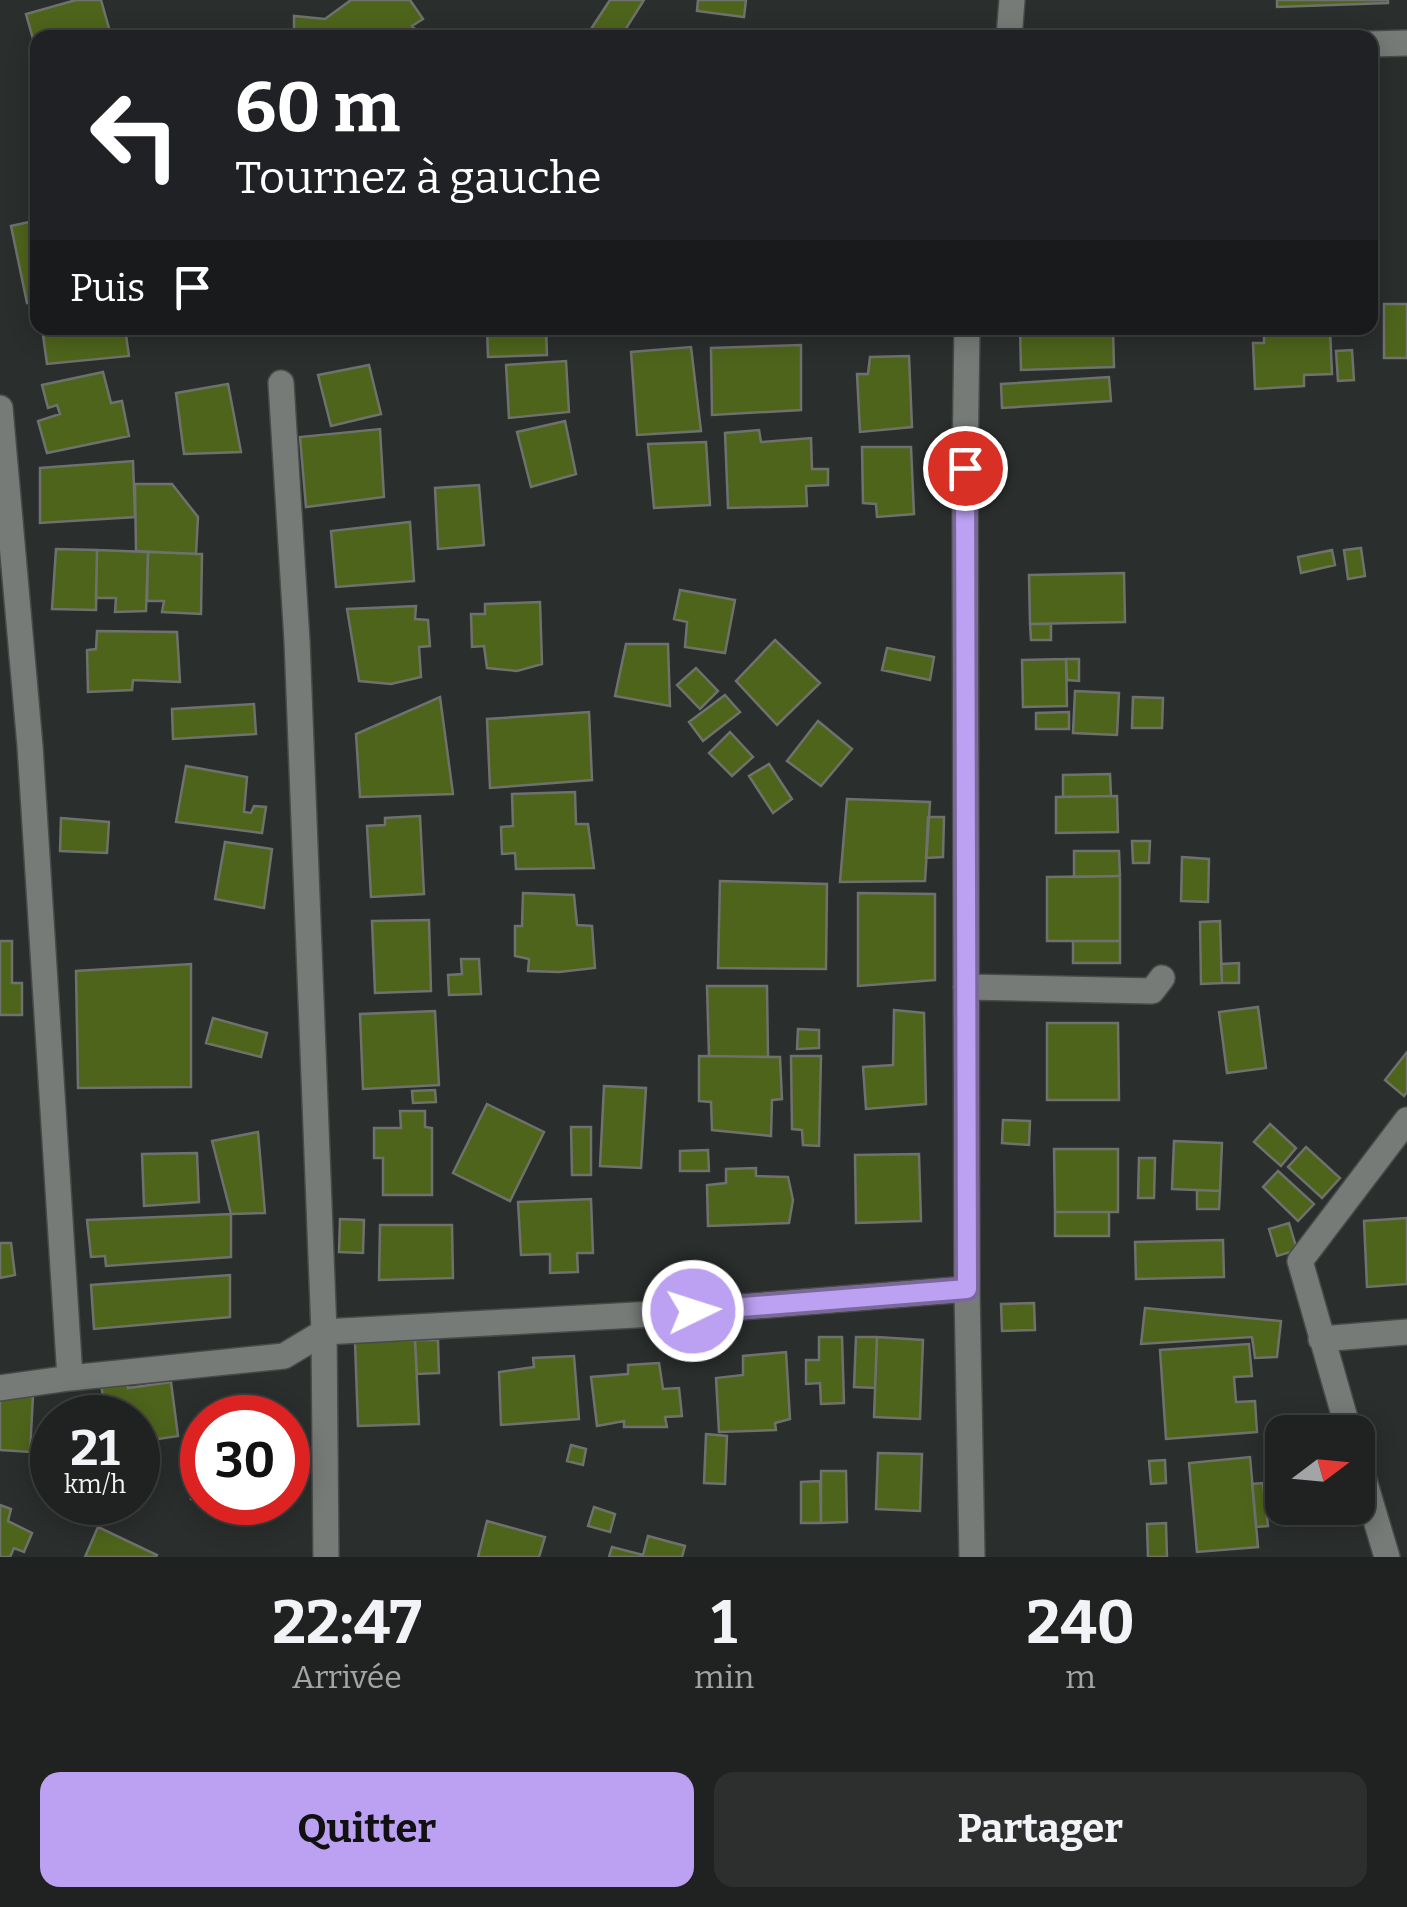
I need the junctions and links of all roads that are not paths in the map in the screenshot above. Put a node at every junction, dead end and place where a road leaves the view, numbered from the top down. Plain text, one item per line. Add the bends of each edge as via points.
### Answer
1 (1012, 0) edge
2 (1010, 30) edge
3 (1407, 42) edge
4 (1378, 44) edge
5 (967, 335) edge
6 (281, 383) dead end
7 (0, 408) edge
8 (1162, 978) dead end
9 (966, 988) junction
10 (1407, 1120) edge
11 (967, 1289) junction
12 (324, 1332) junction
13 (1407, 1332) edge
14 (1321, 1339) junction
15 (70, 1378) junction
16 (0, 1388) edge
17 (1344, 1415) edge
18 (1375, 1519) edge
19 (326, 1557) edge
20 (972, 1557) edge
21 (1386, 1557) edge

1 - 2 street
3 - 4 street
5 - 9 street
6 - 12 street
7 - 15 street via 30,746
8 - 9 street via 1152,991
9 - 11 street
10 - 14 street via 1300,1260
11 - 12 street
11 - 20 street
12 - 15 street via 284,1356
12 - 19 street
13 - 14 street
14 - 17 street
15 - 16 street
18 - 21 street

